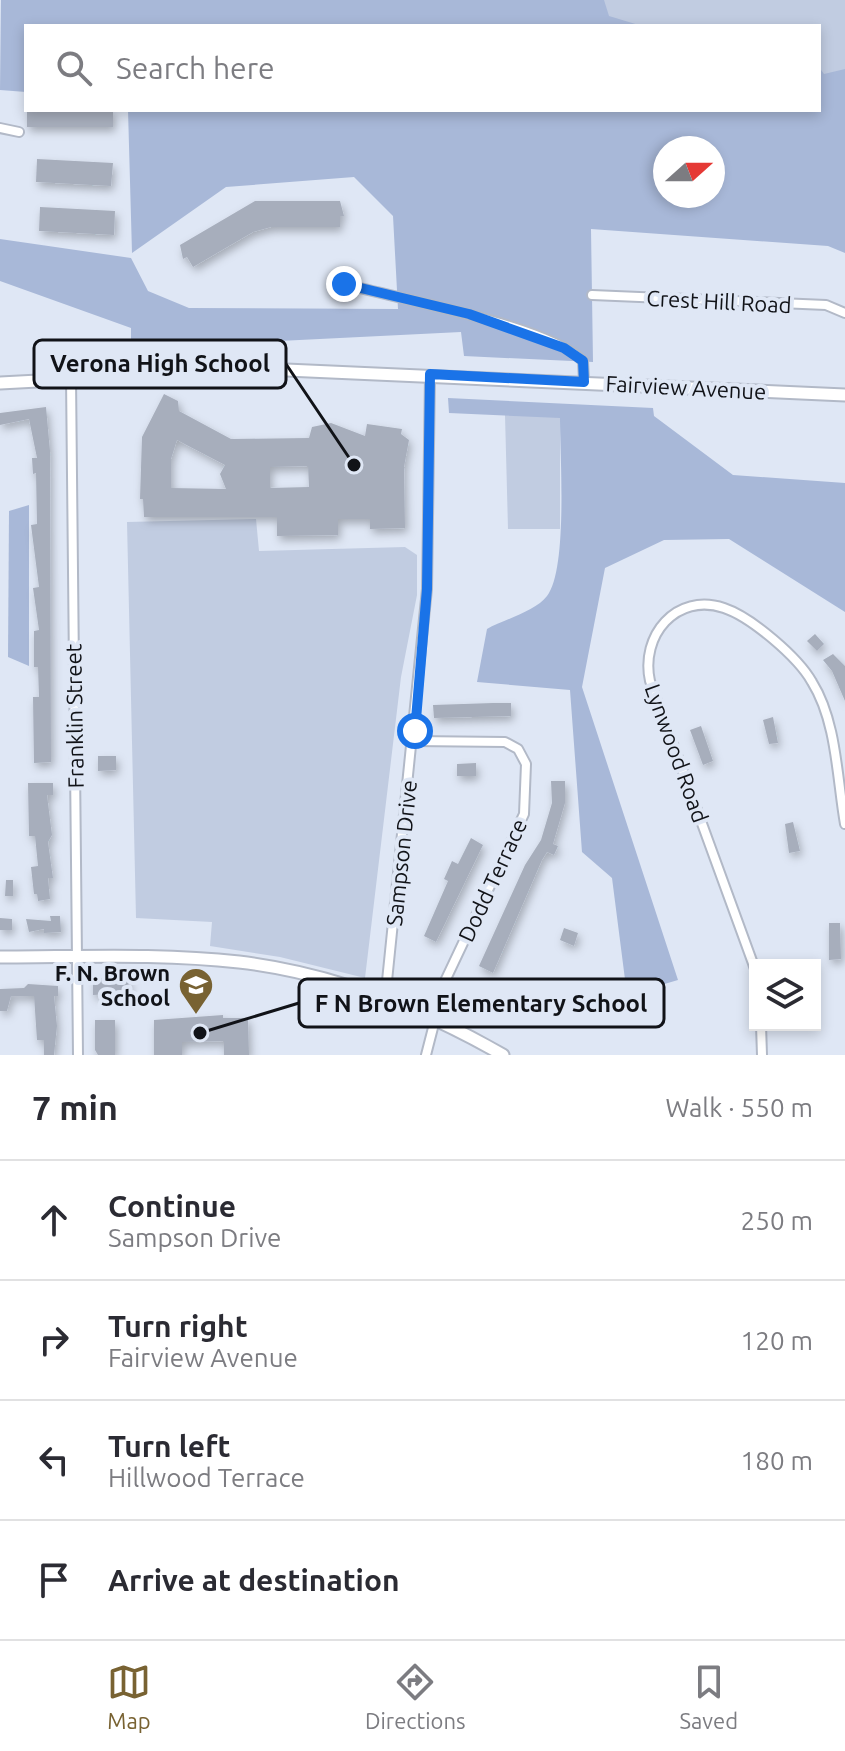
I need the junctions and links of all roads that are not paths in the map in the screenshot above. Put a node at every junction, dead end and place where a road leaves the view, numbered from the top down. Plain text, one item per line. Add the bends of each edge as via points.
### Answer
1 (0, 128) edge
2 (19, 132) dead end
3 (344, 284) dead end
4 (592, 295) dead end
5 (845, 313) edge
6 (430, 374) junction
7 (71, 378) junction
8 (584, 382) junction
9 (0, 383) edge
10 (845, 395) edge
11 (414, 741) junction
12 (845, 824) edge
13 (0, 957) edge
14 (77, 957) junction
15 (751, 959) edge
16 (381, 996) junction
17 (432, 1018) junction
18 (761, 1031) edge
19 (78, 1055) edge
20 (426, 1055) edge
21 (503, 1055) edge
22 (762, 1055) edge

1 - 2 street
3 - 8 street via 469,314 564,348 583,361
4 - 5 street, Crest Hill Road via 826,305
6 - 7 main road, Fairview Avenue via 264,369
6 - 8 main road, Fairview Avenue
6 - 11 street, Sampson Drive via 427,589
7 - 9 main road, Fairview Avenue
7 - 14 street, Franklin Street
8 - 10 main road, Fairview Avenue
11 - 16 street, Sampson Drive via 387,981
11 - 17 street, Dodd Terrace via 505,742 518,749 526,764 524,814
12 - 15 street, Lynwood Road via 824,706 799,663 721,607 688,607 664,621 649,648 650,681
13 - 14 main road
14 - 16 main road via 240,962
14 - 19 street, Franklin Street
16 - 17 main road
17 - 20 street, Dodd Terrace
17 - 21 main road
18 - 22 street

